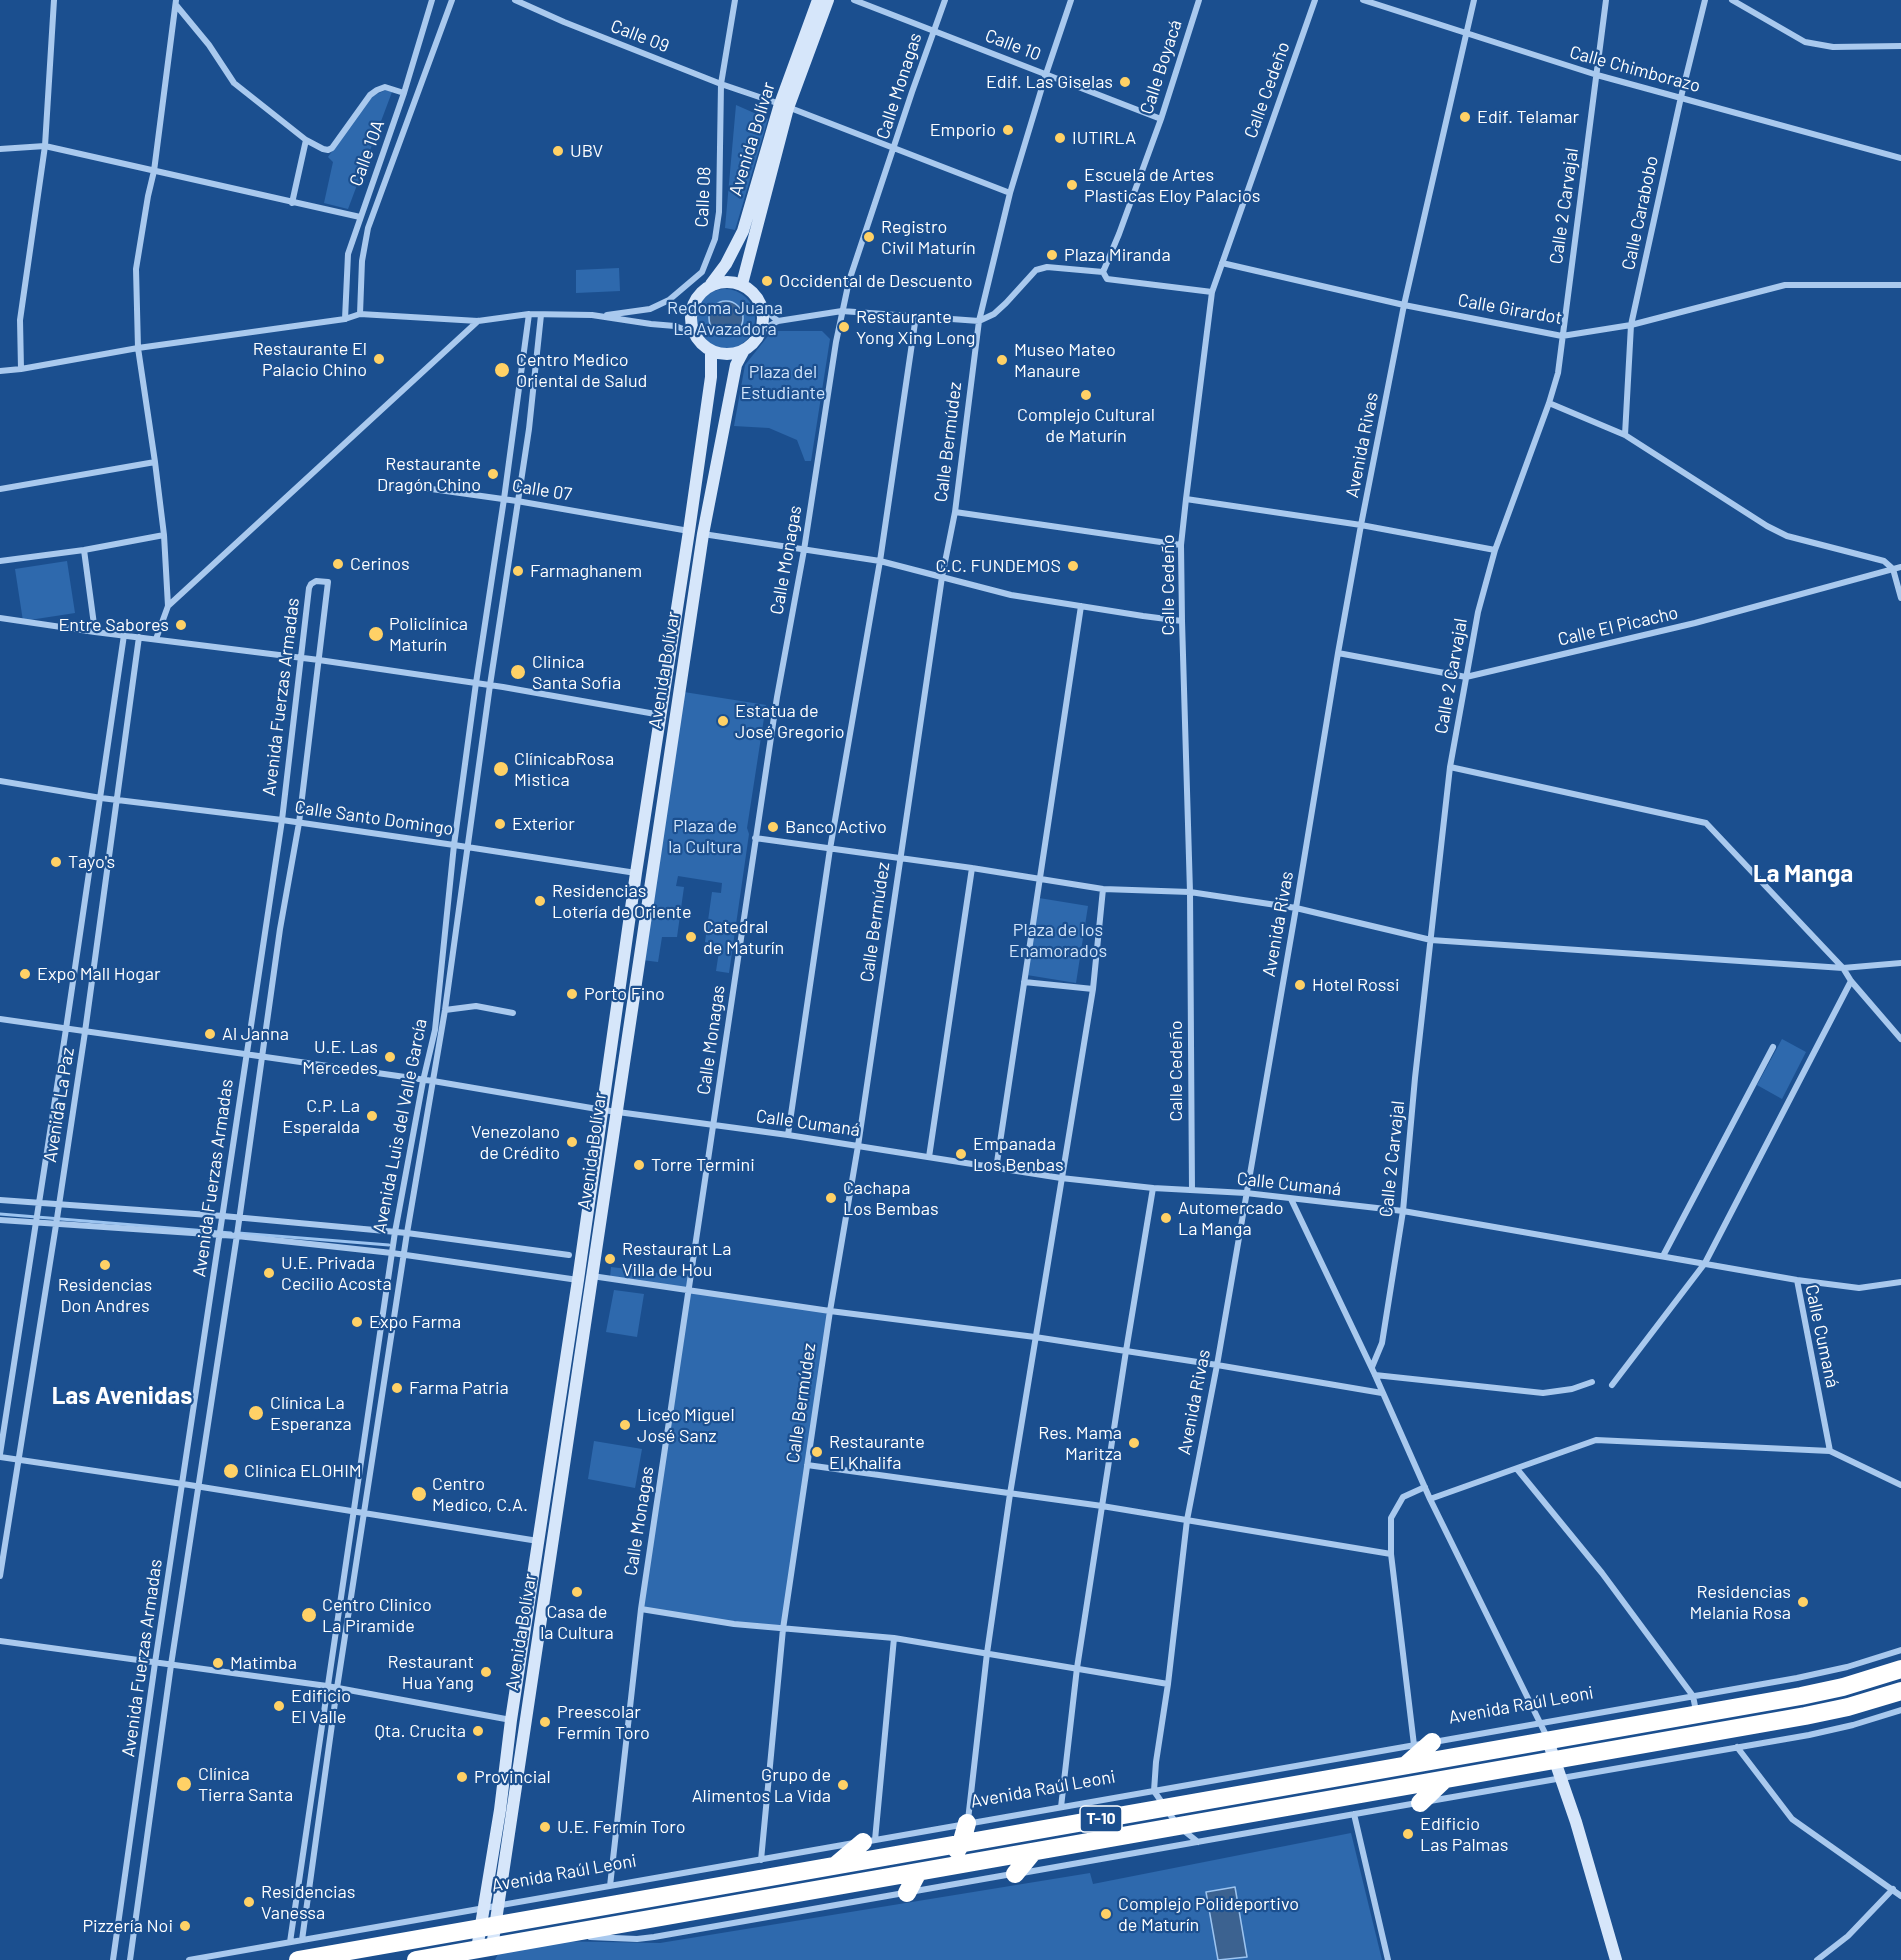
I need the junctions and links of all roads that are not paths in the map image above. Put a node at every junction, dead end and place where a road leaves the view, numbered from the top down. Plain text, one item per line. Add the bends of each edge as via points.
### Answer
1 (54, 0) edge
2 (432, 0) edge
3 (452, 0) edge
4 (515, 0) edge
5 (735, 0) edge
6 (818, 0) edge
7 (828, 0) edge
8 (854, 0) edge
9 (945, 0) edge
10 (1071, 0) edge
11 (1199, 0) edge
12 (1315, 0) edge
13 (1363, 0) edge
14 (1474, 0) edge
15 (1606, 0) edge
16 (1705, 0) edge
17 (1732, 0) edge
18 (524, 1) edge
19 (176, 2) edge
20 (933, 31) junction
21 (1466, 35) junction
22 (1901, 46) edge
23 (1046, 74) junction
24 (1597, 75) junction
25 (721, 84) junction
26 (404, 93) junction
27 (1681, 97) junction
28 (784, 106) junction
29 (1161, 119) junction
30 (306, 140) junction
31 (45, 146) junction
32 (894, 147) junction
33 (0, 149) edge
34 (1901, 158) edge
35 (154, 171) junction
36 (1010, 193) junction
37 (292, 203) junction
38 (360, 217) junction
39 (1222, 263) junction
40 (1102, 272) junction
41 (711, 284) junction
42 (742, 284) junction
43 (1901, 285) edge
44 (1212, 292) junction
45 (1404, 305) junction
46 (761, 307) junction
47 (842, 311) junction
48 (360, 314) junction
49 (529, 314) junction
50 (541, 315) junction
51 (592, 315) junction
52 (916, 316) junction
53 (345, 319) junction
54 (478, 321) junction
55 (778, 321) junction
56 (979, 321) junction
57 (1631, 325) junction
58 (760, 331) junction
59 (694, 333) junction
60 (1562, 336) junction
61 (138, 348) junction
62 (744, 350) junction
63 (711, 351) junction
64 (21, 369) junction
65 (0, 371) edge
66 (1549, 403) junction
67 (1624, 435) junction
68 (155, 462) junction
69 (389, 483) dead end
70 (0, 489) edge
71 (504, 499) junction
72 (1186, 500) junction
73 (517, 501) junction
74 (955, 512) junction
75 (1361, 525) junction
76 (689, 531) junction
77 (703, 534) junction
78 (164, 535) junction
79 (1181, 545) junction
80 (84, 550) junction
81 (804, 550) junction
82 (1495, 550) junction
83 (0, 561) edge
84 (880, 561) junction
85 (1901, 567) edge
86 (1893, 569) junction
87 (942, 576) junction
88 (1901, 597) edge
89 (168, 606) junction
90 (1081, 606) junction
91 (0, 618) edge
92 (1182, 621) junction
93 (95, 632) junction
94 (124, 635) junction
95 (139, 637) junction
96 (156, 639) junction
97 (1338, 653) junction
98 (301, 658) junction
99 (319, 660) junction
100 (1466, 677) junction
101 (476, 683) junction
102 (490, 685) junction
103 (661, 715) junction
104 (1450, 767) junction
105 (0, 781) edge
106 (101, 798) junction
107 (118, 800) junction
108 (282, 820) junction
109 (299, 823) junction
110 (755, 838) junction
111 (454, 845) junction
112 (469, 847) junction
113 (830, 849) junction
114 (900, 859) junction
115 (972, 868) junction
116 (636, 873) junction
117 (1039, 880) junction
118 (1103, 889) junction
119 (1190, 892) junction
120 (1296, 908) junction
121 (1431, 940) junction
122 (1901, 963) edge
123 (1843, 968) junction
124 (1851, 981) junction
125 (1024, 982) junction
126 (1093, 989) junction
127 (446, 1010) junction
128 (513, 1013) dead end
129 (0, 1019) edge
130 (66, 1029) junction
131 (85, 1032) junction
132 (1901, 1039) edge
133 (1773, 1047) dead end
134 (246, 1054) junction
135 (263, 1057) junction
136 (423, 1081) junction
137 (432, 1081) junction
138 (603, 1110) junction
139 (616, 1112) junction
140 (714, 1125) junction
141 (788, 1135) junction
142 (858, 1146) junction
143 (929, 1157) junction
144 (996, 1169) junction
145 (1061, 1178) junction
146 (1153, 1188) junction
147 (1192, 1190) junction
148 (1246, 1193) junction
149 (1291, 1198) junction
150 (0, 1200) edge
151 (39, 1204) junction
152 (59, 1206) junction
153 (1403, 1211) junction
154 (223, 1217) junction
155 (36, 1219) junction
156 (239, 1219) junction
157 (0, 1220) edge
158 (56, 1225) junction
159 (395, 1232) junction
160 (407, 1233) junction
161 (221, 1234) junction
162 (237, 1235) junction
163 (392, 1253) junction
164 (404, 1255) junction
165 (568, 1255) dead end
166 (1663, 1256) junction
167 (1705, 1263) junction
168 (592, 1276) junction
169 (578, 1280) junction
170 (1797, 1280) junction
171 (1901, 1282) edge
172 (690, 1289) junction
173 (830, 1311) junction
174 (1035, 1337) junction
175 (1126, 1351) junction
176 (1216, 1365) junction
177 (1372, 1367) junction
178 (1376, 1375) junction
179 (1592, 1382) dead end
180 (1612, 1385) dead end
181 (1382, 1394) junction
182 (1830, 1451) junction
183 (0, 1455) edge
184 (18, 1460) junction
185 (807, 1466) junction
186 (1517, 1469) junction
187 (183, 1484) junction
188 (1901, 1485) edge
189 (197, 1486) junction
190 (1425, 1487) junction
191 (1010, 1494) junction
192 (1430, 1499) junction
193 (1102, 1506) junction
194 (354, 1512) junction
195 (365, 1513) junction
196 (1187, 1520) junction
197 (538, 1541) junction
198 (1390, 1554) junction
199 (0, 1576) edge
200 (641, 1609) junction
201 (783, 1629) junction
202 (894, 1638) junction
203 (0, 1641) edge
204 (1901, 1650) edge
205 (987, 1653) junction
206 (155, 1663) junction
207 (171, 1665) junction
208 (1077, 1668) junction
209 (1901, 1669) edge
210 (1168, 1684) junction
211 (327, 1686) junction
212 (337, 1688) junction
213 (1901, 1691) edge
214 (1693, 1696) junction
215 (1901, 1710) edge
216 (1697, 1714) junction
217 (511, 1720) junction
218 (1540, 1723) junction
219 (1548, 1741) junction
220 (1423, 1744) junction
221 (1737, 1747) junction
222 (1555, 1760) junction
223 (1406, 1766) junction
224 (1561, 1778) junction
225 (1444, 1780) junction
226 (1154, 1791) junction
227 (1420, 1803) junction
228 (1060, 1807) junction
229 (1165, 1808) junction
230 (1354, 1814) junction
231 (967, 1823) junction
232 (1178, 1826) junction
233 (869, 1841) junction
234 (1198, 1842) junction
235 (961, 1844) junction
236 (1034, 1852) junction
237 (761, 1860) junction
238 (836, 1866) junction
239 (946, 1867) junction
240 (918, 1872) junction
241 (1015, 1874) junction
242 (610, 1886) junction
243 (1893, 1889) junction
244 (907, 1893) junction
245 (1901, 1896) edge
246 (498, 1906) junction
247 (483, 1908) junction
248 (488, 1927) junction
249 (563, 1934) junction
250 (302, 1940) junction
251 (290, 1942) junction
252 (484, 1952) edge
253 (113, 1960) edge
254 (130, 1960) edge
255 (189, 1960) edge
256 (298, 1960) edge
257 (416, 1960) edge
258 (1388, 1960) edge
259 (1616, 1960) edge
260 (1817, 1960) edge

1 - 31 street
2 - 26 street, Calle 10A
3 - 48 street, Calle 10A via 368,228
4 - 18 street, Calle 09
5 - 25 street, Calle 08
6 - 28 street, Avenida Bolívar
7 - 28 street, Avenida Bolívar
8 - 20 street, Calle 10
9 - 20 street, Calle Monagas
10 - 23 street, Calle Bermúdez
11 - 29 street, Calle Boyacá
12 - 39 street, Calle Cedeño
13 - 21 street, Calle Chimborazo
14 - 21 street, Avenida Rivas
15 - 24 street, Calle 2 Carvajal
16 - 27 street, Calle Carabobo
17 - 22 street via 1805,42
18 - 25 street, Calle 09 via 564,22
19 - 30 street via 234,83
19 - 35 street
20 - 23 street, Calle 10
20 - 32 street, Calle Monagas
21 - 24 street, Calle Chimborazo
21 - 45 street, Avenida Rivas
23 - 29 street, Calle 10
23 - 36 street, Calle Bermúdez
24 - 27 street, Calle Chimborazo
24 - 60 street, Calle 2 Carvajal
25 - 28 street, Calle 09
25 - 51 street, Calle 08 via 719,212 715,239 702,272 669,300 650,309
26 - 30 street via 385,87 370,95 328,150
26 - 38 street, Calle 10A
27 - 34 street, Calle Chimborazo
27 - 57 street, Calle Carabobo
28 - 32 street, Calle 09
28 - 41 street, Avenida Bolívar via 742,231
28 - 42 street, Avenida Bolívar
29 - 40 street, Calle Boyacá
30 - 37 street
31 - 33 street
31 - 35 street
31 - 64 street via 21,312
32 - 36 street, Calle 09
32 - 47 street, Calle Monagas
35 - 37 street
35 - 61 street via 136,269
36 - 56 street, Calle Bermúdez
37 - 38 street
38 - 53 street, Calle 10A via 348,254
39 - 44 street, Calle Cedeño
39 - 45 street, Calle Girardot
40 - 44 street via 1107,279
40 - 56 street via 1047,267 1036,270 994,314
41 - 42 street
41 - 59 street via 695,300 691,311
42 - 46 street
43 - 57 street, Calle Girardot via 1785,285
44 - 72 street, Calle Cedeño
45 - 60 street, Calle Girardot
45 - 75 street, Avenida Rivas
46 - 55 street
46 - 58 street
47 - 52 street
47 - 55 street
47 - 81 street, Calle Monagas
48 - 53 street
48 - 54 street
49 - 50 street
49 - 54 street
49 - 71 street, Avenida Luis del Valle García
50 - 51 street
50 - 73 street, Avenida Luis del Valle García
51 - 59 street via 675,326
52 - 56 street
52 - 84 street
53 - 61 street
54 - 89 street
55 - 58 street
56 - 74 street, Calle Bermúdez
57 - 60 street, Calle Girardot
57 - 67 street, Calle Carabobo
58 - 62 street
59 - 63 street
60 - 66 street, Calle 2 Carvajal via 1558,373
61 - 64 street
61 - 68 street
62 - 63 street via 733,354
62 - 77 street, Avenida Bolívar via 736,365
63 - 76 street, Avenida Bolívar via 711,377
64 - 65 street
66 - 67 street
66 - 82 street, Calle 2 Carvajal
67 - 86 street via 1787,536 1884,561
68 - 70 street
68 - 78 street
69 - 71 street, Calle 07
71 - 73 street, Calle 07
71 - 101 street, Avenida Luis del Valle García
72 - 75 street
72 - 79 street, Calle Cedeño
73 - 76 street, Calle 07
73 - 102 street, Avenida Luis del Valle García
74 - 79 street
74 - 87 street, Calle Bermúdez
75 - 82 street
75 - 97 street, Avenida Rivas
76 - 103 street, Avenida Bolívar
77 - 81 street
77 - 139 street, Avenida Bolívar
78 - 80 street
78 - 89 street
79 - 92 street, Calle Cedeño
80 - 83 street
80 - 93 street
81 - 84 street
81 - 110 street, Calle Monagas
82 - 100 street, Calle 2 Carvajal
84 - 87 street
84 - 113 street
85 - 86 street, Calle El Picacho
86 - 88 street
86 - 100 street, Calle El Picacho via 1695,623
87 - 90 street via 1011,595
87 - 114 street, Calle Bermúdez
89 - 96 street
90 - 92 street
90 - 117 street
91 - 93 street
92 - 119 street, Calle Cedeño
93 - 94 street
94 - 95 street
94 - 106 street, Avenida La Paz
95 - 96 street
95 - 107 street, Avenida La Paz
96 - 98 street
97 - 100 street, Calle El Picacho
97 - 120 street, Avenida Rivas
98 - 99 street
98 - 99 street, Avenida Fuerzas Armadas via 311,584 328,582
98 - 108 street, Avenida Fuerzas Armadas
99 - 101 street
99 - 109 street, Avenida Fuerzas Armadas
100 - 104 street, Calle 2 Carvajal
101 - 102 street
101 - 111 street, Avenida Luis del Valle García
102 - 103 street
102 - 112 street, Avenida Luis del Valle García
103 - 116 street, Avenida Bolívar
104 - 121 street, Calle 2 Carvajal
104 - 123 street via 1706,824
105 - 106 street, Calle Santo Domingo
106 - 107 street, Calle Santo Domingo
106 - 130 street, Avenida La Paz
107 - 108 street, Calle Santo Domingo
107 - 131 street, Avenida La Paz
108 - 109 street, Calle Santo Domingo
108 - 134 street, Avenida Fuerzas Armadas
109 - 111 street, Calle Santo Domingo
109 - 135 street, Avenida Fuerzas Armadas
110 - 113 street
110 - 140 street, Calle Monagas
111 - 112 street, Calle Santo Domingo
111 - 136 street, Avenida Luis del Valle García via 435,1030
112 - 116 street, Calle Santo Domingo
112 - 127 street, Avenida Luis del Valle García
113 - 114 street
113 - 141 street
114 - 115 street
114 - 142 street, Calle Bermúdez
115 - 117 street
115 - 143 street
116 - 138 street, Avenida Bolívar
117 - 118 street
117 - 125 street
118 - 119 street
118 - 126 street
119 - 120 street
119 - 147 street, Calle Cedeño
120 - 121 street
120 - 148 street, Avenida Rivas
121 - 123 street
121 - 153 street, Calle 2 Carvajal
122 - 123 street
123 - 124 street
124 - 132 street
124 - 167 street
125 - 126 street
125 - 144 street
126 - 145 street
127 - 128 street via 476,1006
127 - 137 street, Avenida Luis del Valle García
129 - 130 street, Calle Cumaná
130 - 131 street, Calle Cumaná
130 - 151 street, Avenida La Paz
131 - 134 street, Calle Cumaná
131 - 152 street, Avenida La Paz
133 - 166 street
134 - 135 street, Calle Cumaná
134 - 154 street, Avenida Fuerzas Armadas
135 - 136 street, Calle Cumaná
135 - 156 street, Avenida Fuerzas Armadas
136 - 137 street, Calle Cumaná
136 - 159 street, Avenida Luis del Valle García
137 - 138 street, Calle Cumaná
137 - 160 street, Avenida Luis del Valle García
138 - 139 street, Calle Cumaná
138 - 169 street, Avenida Bolívar
139 - 140 street, Calle Cumaná
139 - 168 street, Avenida Bolívar
140 - 141 street, Calle Cumaná
140 - 172 street, Calle Monagas
141 - 142 street, Calle Cumaná
142 - 143 street, Calle Cumaná
142 - 173 street, Calle Bermúdez
143 - 144 street, Calle Cumaná
144 - 145 street, Calle Cumaná
145 - 146 street, Calle Cumaná
145 - 174 street
146 - 147 street, Calle Cumaná
146 - 175 street
147 - 148 street, Calle Cumaná
148 - 149 street, Calle Cumaná
148 - 176 street, Avenida Rivas
149 - 153 street, Calle Cumaná
149 - 177 street
150 - 151 street
151 - 152 street
151 - 155 street, Avenida La Paz
152 - 154 street
152 - 158 street, Avenida La Paz
153 - 166 street, Calle Cumaná
153 - 177 street, Calle 2 Carvajal via 1382,1343
154 - 156 street
154 - 161 street, Avenida Fuerzas Armadas
155 - 157 street
155 - 158 street
155 - 183 street, Avenida La Paz
156 - 159 street
156 - 162 street, Avenida Fuerzas Armadas
158 - 161 street
158 - 184 street, Avenida La Paz
159 - 160 street
159 - 163 street, Avenida Luis del Valle García
160 - 164 street, Avenida Luis del Valle García
160 - 165 street
161 - 162 street
161 - 187 street, Avenida Fuerzas Armadas
162 - 163 street
162 - 189 street, Avenida Fuerzas Armadas
163 - 164 street
163 - 194 street, Avenida Luis del Valle García
164 - 169 street
164 - 195 street, Avenida Luis del Valle García
166 - 167 street, Calle Cumaná
167 - 170 street, Calle Cumaná
167 - 180 street
168 - 172 street
168 - 246 street, Avenida Bolívar
169 - 197 street, Avenida Bolívar
170 - 171 street via 1859,1288
170 - 182 street, Calle Cumaná
172 - 173 street
172 - 200 street, Calle Monagas
173 - 174 street
173 - 185 street, Calle Bermúdez
174 - 175 street
174 - 191 street
175 - 176 street
175 - 193 street
176 - 181 street
176 - 196 street, Avenida Rivas
177 - 178 street
178 - 179 street via 1543,1393
178 - 181 street
181 - 190 street
182 - 186 street via 1596,1440
182 - 188 street
183 - 184 street
184 - 187 street
184 - 199 street, Avenida La Paz
185 - 191 street
185 - 201 street, Calle Bermúdez
186 - 192 street
186 - 214 street via 1602,1573
187 - 189 street
187 - 206 street, Avenida Fuerzas Armadas
189 - 194 street
189 - 207 street, Avenida Fuerzas Armadas
190 - 192 street
190 - 198 street via 1403,1497 1391,1518
191 - 193 street
191 - 205 street
192 - 218 street
193 - 196 street
193 - 208 street
194 - 195 street
194 - 211 street, Avenida Luis del Valle García
195 - 197 street
195 - 212 street, Avenida Luis del Valle García
196 - 198 street
196 - 210 street, Avenida Rivas
197 - 217 street, Avenida Bolívar
198 - 220 street
200 - 201 street
200 - 242 street, Calle Monagas
201 - 202 street
201 - 237 street, Calle Bermúdez
202 - 205 street
202 - 233 street
203 - 206 street
204 - 214 street, Avenida Raúl Leoni via 1828,1671
205 - 208 street
205 - 231 street
206 - 207 street
206 - 253 street, Avenida Fuerzas Armadas
207 - 211 street
207 - 254 street, Avenida Fuerzas Armadas
208 - 210 street
208 - 228 street
209 - 216 highway, T-10 via 1833,1689
210 - 226 street, Avenida Rivas
211 - 212 street
211 - 251 street, Avenida Luis del Valle García
212 - 217 street
212 - 250 street, Avenida Luis del Valle García
213 - 222 highway, T-10 via 1805,1716
214 - 216 street
214 - 218 street, Avenida Raúl Leoni
215 - 221 street via 1842,1727
216 - 219 highway, T-10
217 - 247 street, Avenida Bolívar
218 - 219 street
218 - 220 street, Avenida Raúl Leoni
219 - 222 street
219 - 223 highway, T-10
220 - 223 highway
220 - 226 street, Avenida Raúl Leoni
221 - 224 street
221 - 243 street via 1792,1819
222 - 224 street
222 - 225 highway, T-10
223 - 229 highway, T-10
224 - 227 street
224 - 259 street
225 - 227 highway
225 - 232 highway, T-10
226 - 228 street, Avenida Raúl Leoni
226 - 229 street
227 - 230 street
228 - 231 street, Avenida Raúl Leoni
229 - 232 street
229 - 235 highway, T-10
230 - 234 street
230 - 258 street
231 - 233 street, Avenida Raúl Leoni
231 - 235 highway
232 - 234 street
232 - 236 highway, T-10
233 - 237 street, Avenida Raúl Leoni
233 - 238 highway
234 - 241 street
235 - 238 highway, T-10
235 - 239 highway
236 - 239 highway, T-10
236 - 241 highway
237 - 242 street, Avenida Raúl Leoni
238 - 248 highway, T-10
239 - 240 highway, T-10
240 - 244 highway
240 - 249 highway, T-10
241 - 244 street
242 - 246 street, Avenida Raúl Leoni
243 - 245 street
243 - 260 street via 1848,1936
244 - 249 street via 637,1940
246 - 247 street, Avenida Raúl Leoni
246 - 248 street, Avenida Bolívar
247 - 248 street, Avenida Bolívar
247 - 250 street, Avenida Raúl Leoni
248 - 252 street, Avenida Bolívar
248 - 256 highway, T-10
249 - 252 highway, T-10
250 - 251 street, Avenida Raúl Leoni
251 - 255 street, Avenida Raúl Leoni
252 - 257 highway, T-10

